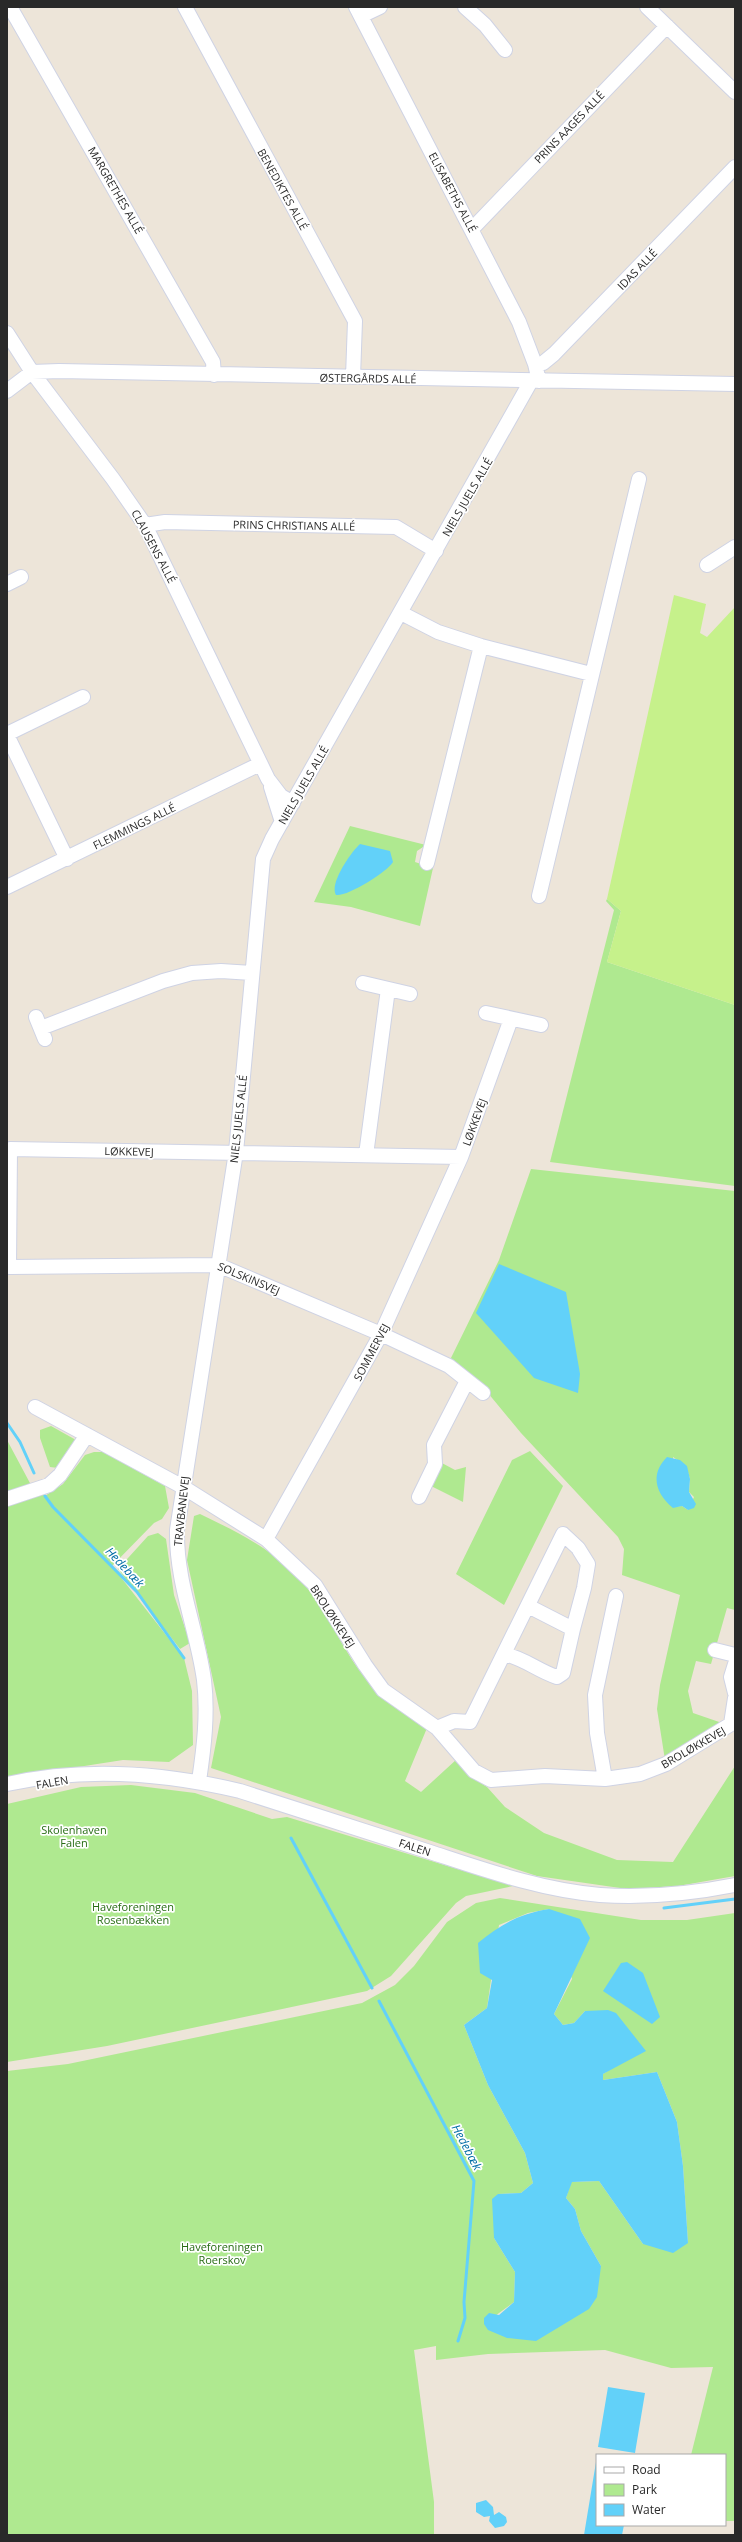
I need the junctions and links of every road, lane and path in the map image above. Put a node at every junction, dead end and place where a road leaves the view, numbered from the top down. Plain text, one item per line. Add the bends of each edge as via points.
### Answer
1 (10, 7) edge
2 (185, 7) edge
3 (380, 7) edge
4 (465, 7) edge
5 (647, 7) edge
6 (359, 12) edge
7 (667, 26) junction
8 (505, 50) dead end
9 (735, 92) edge
10 (735, 167) edge
11 (472, 229) junction
12 (7, 333) edge
13 (535, 364) junction
14 (32, 372) junction
15 (214, 375) junction
16 (353, 378) junction
17 (535, 381) junction
18 (735, 384) edge
19 (7, 391) edge
20 (639, 479) dead end
21 (146, 525) junction
22 (735, 547) edge
23 (436, 551) junction
24 (707, 565) dead end
25 (21, 577) dead end
26 (7, 584) edge
27 (401, 613) junction
28 (481, 646) junction
29 (591, 674) junction
30 (83, 697) dead end
31 (7, 734) edge
32 (260, 764) junction
33 (268, 779) junction
34 (293, 803) junction
35 (282, 822) junction
36 (67, 859) junction
37 (427, 863) dead end
38 (7, 888) edge
39 (539, 896) dead end
40 (252, 973) junction
41 (363, 983) dead end
42 (388, 989) junction
43 (410, 994) dead end
44 (486, 1012) dead end
45 (511, 1019) junction
46 (541, 1025) dead end
47 (41, 1028) dead end
48 (236, 1152) junction
49 (366, 1155) junction
50 (461, 1158) junction
51 (218, 1265) junction
52 (9, 1267) joint
53 (381, 1334) junction
54 (467, 1381) junction
55 (483, 1394) dead end
56 (35, 1407) dead end
57 (87, 1435) junction
58 (183, 1487) junction
59 (419, 1497) dead end
60 (7, 1499) edge
61 (266, 1538) junction
62 (616, 1596) dead end
63 (528, 1606) junction
64 (573, 1629) junction
65 (715, 1650) dead end
66 (504, 1654) junction
67 (735, 1655) edge
68 (735, 1664) edge
69 (735, 1693) edge
70 (735, 1698) edge
71 (437, 1728) junction
72 (98, 1776) junction
73 (605, 1779) junction
74 (199, 1781) junction
75 (7, 1784) edge
76 (7, 1792) edge
77 (735, 1885) edge

1 - 15 street, MARGRETHES ALLÉ via 213,362
2 - 16 street, BENEDIKTES ALLÉ via 355,321
3 - 6 street
4 - 8 street via 485,25
5 - 7 street
6 - 11 street, ELISABETHS ALLÉ
7 - 9 street
7 - 11 street, PRINS AAGES ALLÉ
10 - 13 street, IDAS ALLÉ via 554,354 543,363
11 - 13 street, ELISABETHS ALLÉ via 520,322
12 - 14 street, CLAUSENS ALLÉ
13 - 17 street, ELISABETHS ALLÉ
14 - 15 street, ØSTERGÅRDS ALLÉ
14 - 19 street
14 - 21 street, CLAUSENS ALLÉ
15 - 16 street, ØSTERGÅRDS ALLÉ
16 - 17 street, ØSTERGÅRDS ALLÉ
17 - 18 street, ØSTERGÅRDS ALLÉ
17 - 23 street, NIELS JUELS ALLÉ
20 - 29 street
21 - 23 street, PRINS CHRISTIANS ALLÉ via 165,522 396,527
21 - 32 street, CLAUSENS ALLÉ
22 - 24 street
23 - 27 street, NIELS JUELS ALLÉ
25 - 26 street
27 - 28 street via 438,632
27 - 34 street, NIELS JUELS ALLÉ
28 - 29 street
28 - 37 street
29 - 39 street
30 - 31 street
31 - 36 street
32 - 33 street, CLAUSENS ALLÉ
32 - 36 street, FLEMMINGS ALLÉ
33 - 34 street, CLAUSENS ALLÉ via 281,796
33 - 35 street, CLAUSENS ALLÉ
34 - 35 street, NIELS JUELS ALLÉ
35 - 40 street, NIELS JUELS ALLÉ via 263,859
36 - 38 street, FLEMMINGS ALLÉ
40 - 47 street via 192,972
40 - 48 street, NIELS JUELS ALLÉ
41 - 42 street
42 - 43 street
42 - 49 street
44 - 45 street
45 - 46 street
45 - 50 street, LØKKEVEJ
48 - 49 street, LØKKEVEJ
48 - 51 street, NIELS JUELS ALLÉ
48 - 52 street, LØKKEVEJ via 10,1149
49 - 50 street, LØKKEVEJ
50 - 53 street, SOMMERVEJ
51 - 52 street, SOLSKINSVEJ
51 - 53 street, SOLSKINSVEJ
51 - 58 street, TRAVBANEVEJ
53 - 54 street, SOLSKINSVEJ via 448,1366
53 - 61 street, SOMMERVEJ
54 - 55 street, SOLSKINSVEJ
54 - 59 street via 434,1445 435,1464
56 - 57 street, BROLØKKEVEJ
57 - 58 street, BROLØKKEVEJ
57 - 60 street via 60,1475 49,1485
58 - 61 street, BROLØKKEVEJ
58 - 74 street, TRAVBANEVEJ via 176,1553 204,1680 206,1715
61 - 71 street, BROLØKKEVEJ via 315,1585 383,1690
62 - 73 street via 595,1695 597,1733
63 - 64 street
63 - 64 street via 563,1534 578,1548 588,1564
63 - 66 street
64 - 66 street via 563,1673 557,1677 518,1657
65 - 67 street
66 - 71 street via 470,1722 454,1722
68 - 69 street via 731,1677
70 - 73 street, BROLØKKEVEJ via 731,1724 716,1735 666,1764 640,1774
71 - 73 street, BROLØKKEVEJ via 474,1771 491,1780 545,1776
72 - 74 street, FALEN via 149,1775
72 - 75 street, FALEN via 55,1776
72 - 76 street, FALEN via 56,1781
74 - 77 street, FALEN via 240,1791 484,1869 554,1888 599,1895 649,1897 694,1893

